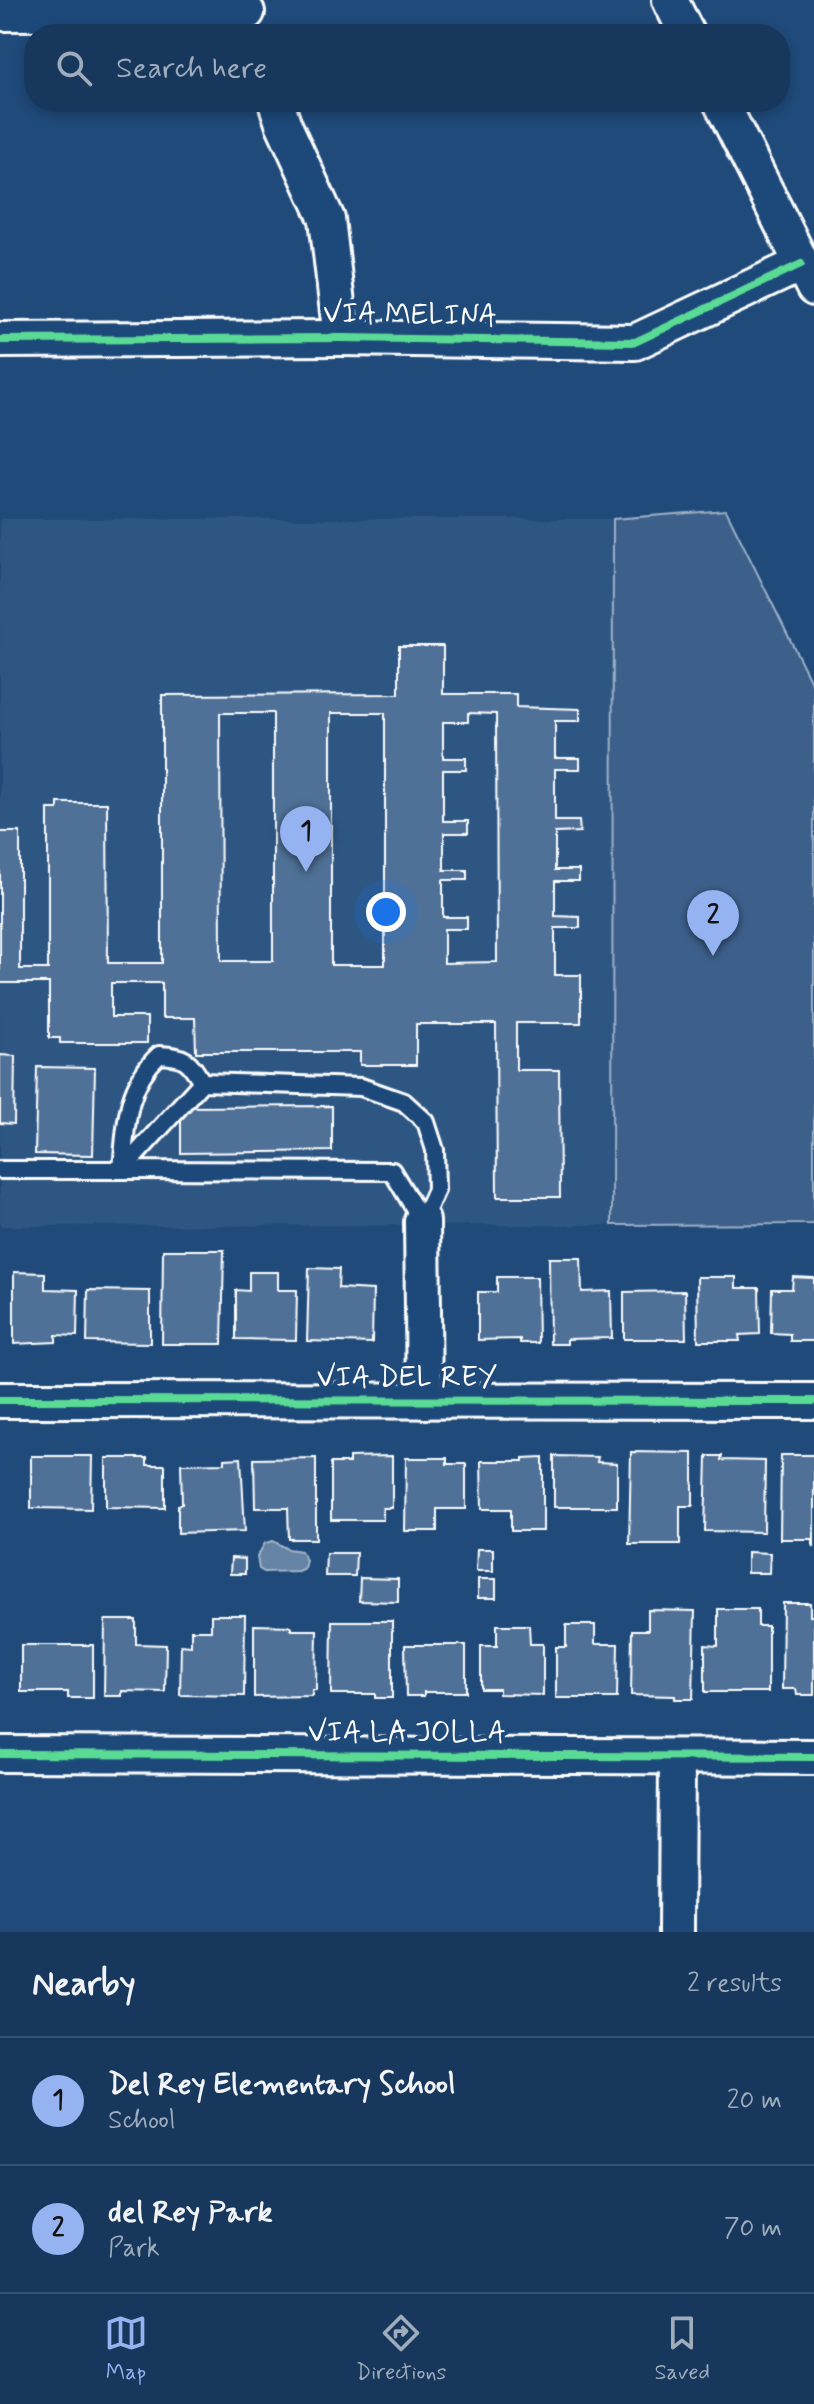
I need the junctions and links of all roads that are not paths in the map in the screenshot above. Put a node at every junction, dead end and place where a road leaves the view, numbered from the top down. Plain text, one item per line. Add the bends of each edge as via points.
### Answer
1 (670, 0) edge
2 (0, 13) edge
3 (247, 15) edge
4 (682, 24) edge
5 (279, 112) edge
6 (726, 112) edge
7 (808, 276) edge
8 (341, 338) junction
9 (0, 340) edge
10 (202, 1082) junction
11 (0, 1170) edge
12 (122, 1170) junction
13 (422, 1221) junction
14 (0, 1400) edge
15 (424, 1401) junction
16 (814, 1401) edge
17 (0, 1754) edge
18 (814, 1757) edge
19 (677, 1758) junction
20 (676, 1932) edge

1 - 4 street
2 - 3 street
5 - 8 street via 327,219
6 - 7 street
7 - 8 street, VIA MELINA via 635,342
8 - 9 street, VIA MELINA
10 - 12 lane
10 - 12 lane via 189,1061 176,1056 159,1055 143,1070 129,1104
10 - 13 lane via 361,1087 404,1102 426,1122 435,1150 436,1190
11 - 12 lane
12 - 13 lane via 392,1171
13 - 15 street
14 - 15 street, VIA DEL REY
15 - 16 street, VIA DEL REY
17 - 19 street, VIA LA JOLLA
18 - 19 street, VIA LA JOLLA
19 - 20 street

